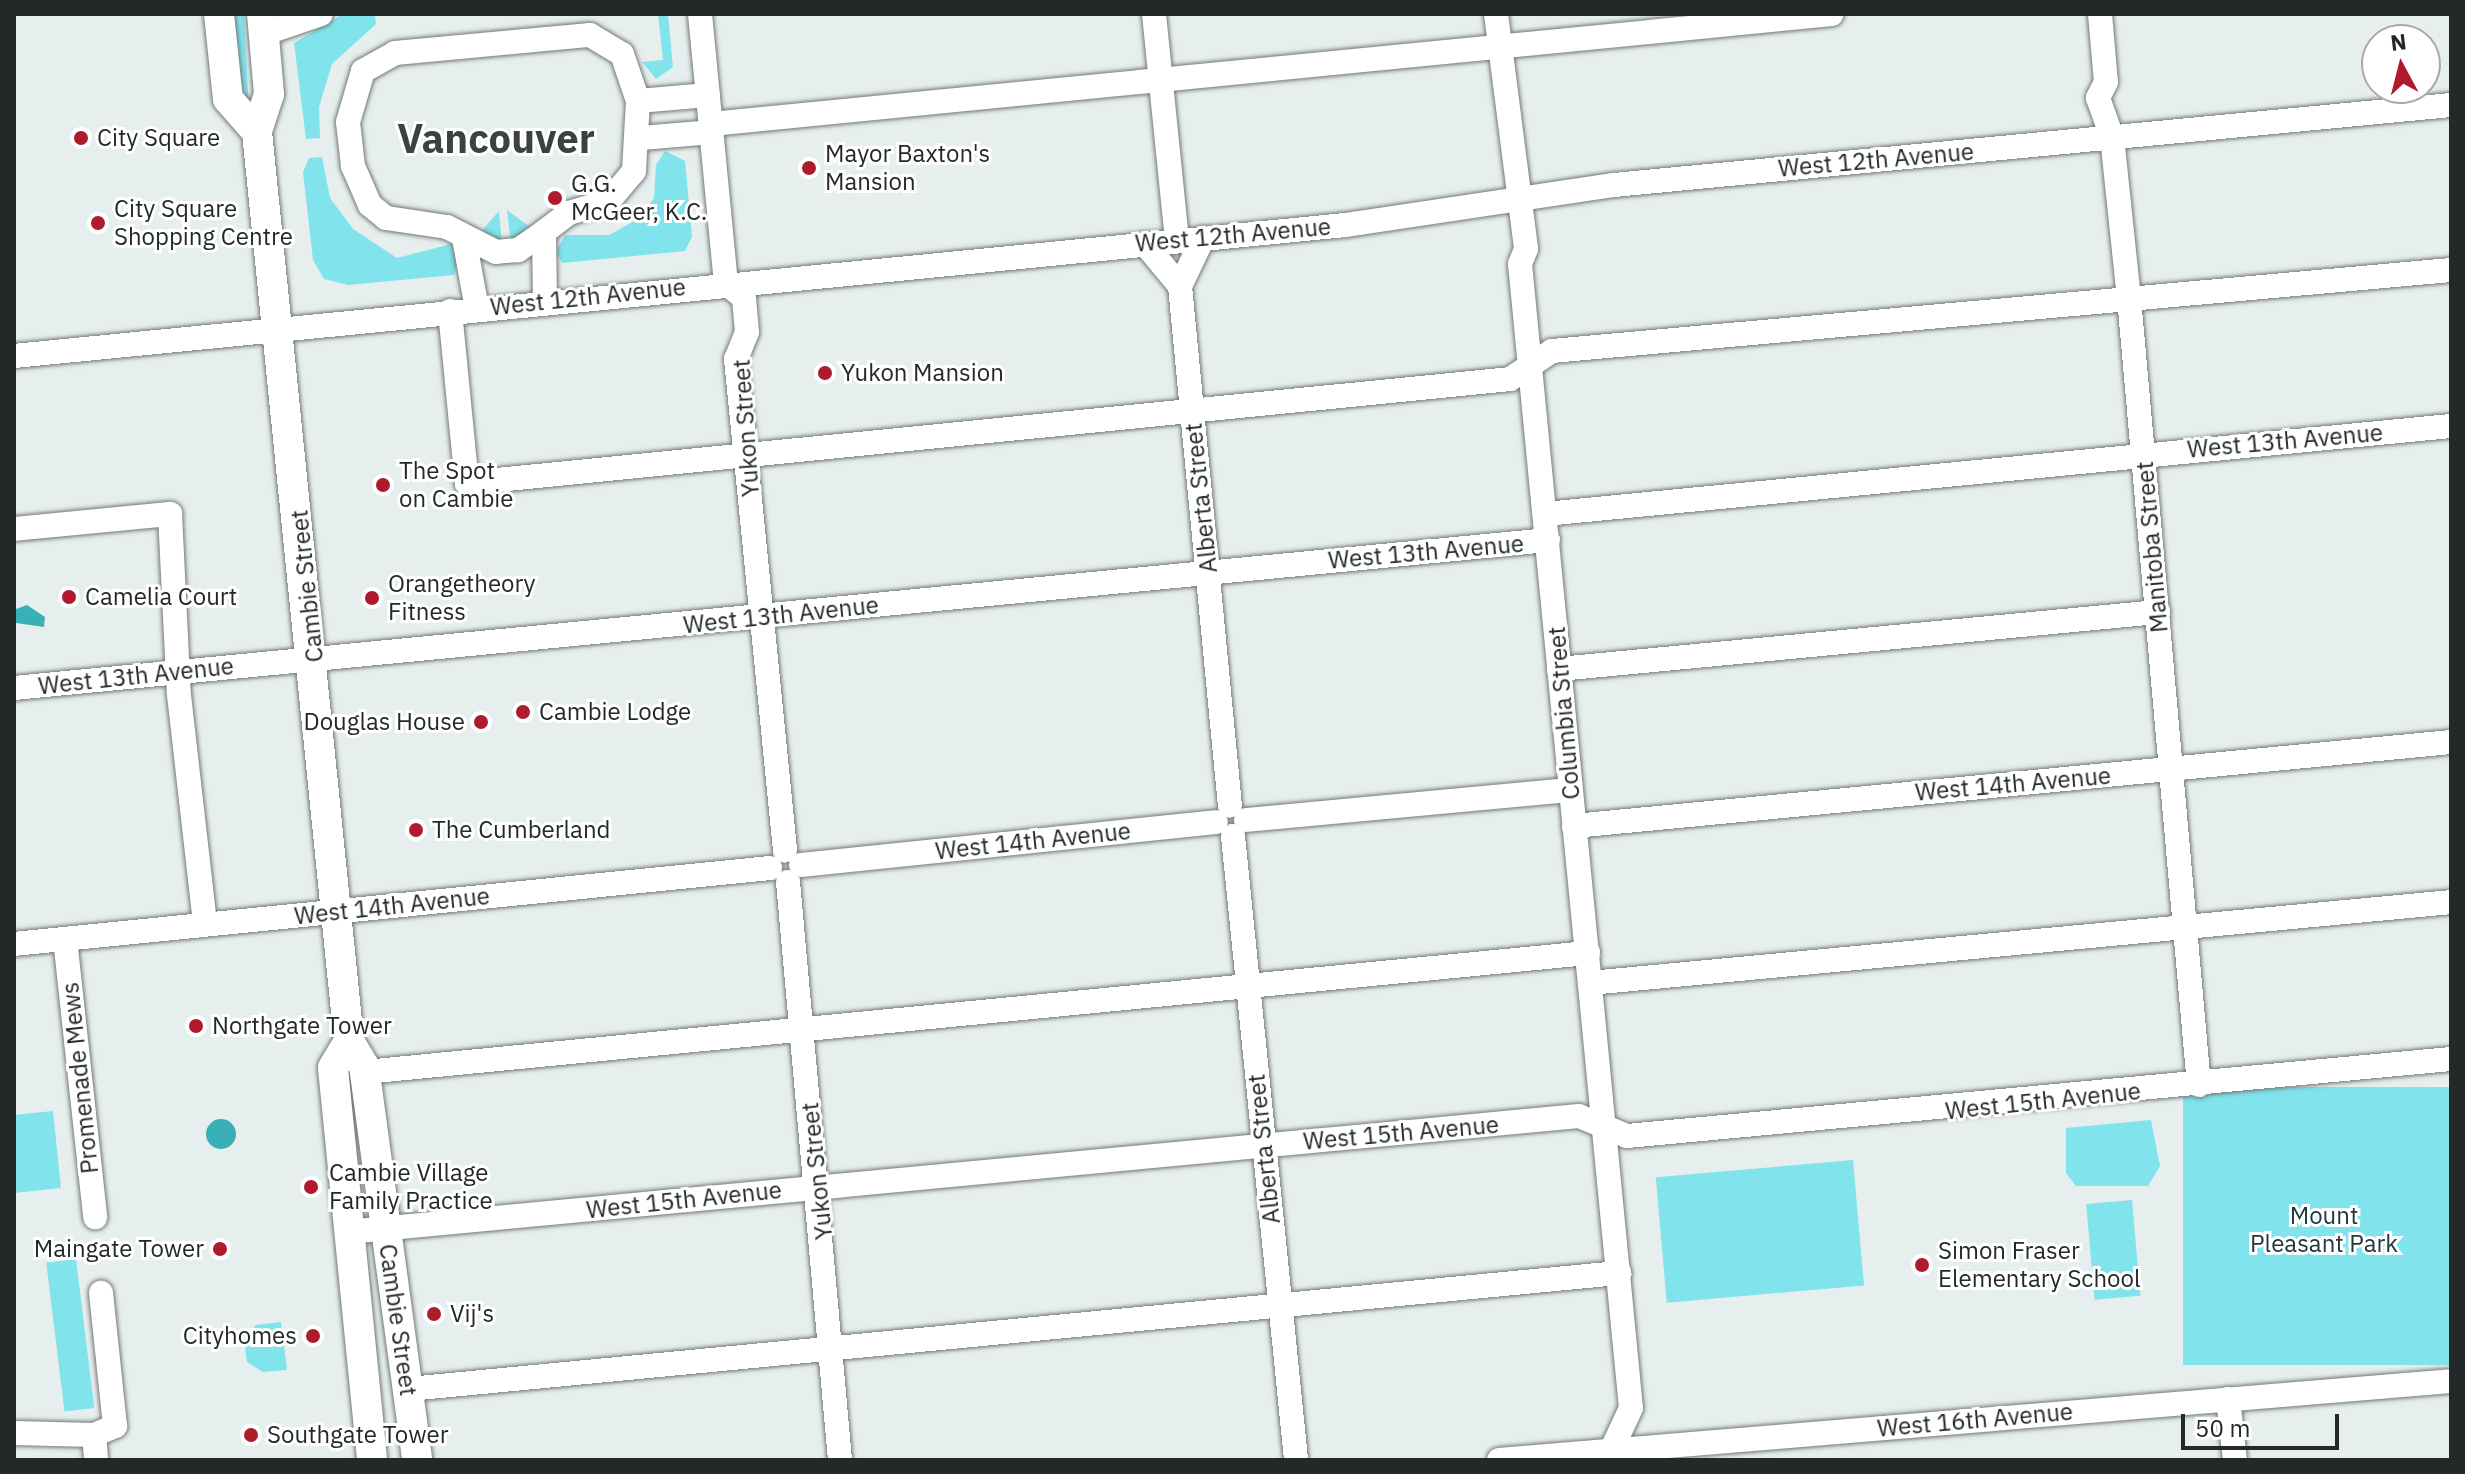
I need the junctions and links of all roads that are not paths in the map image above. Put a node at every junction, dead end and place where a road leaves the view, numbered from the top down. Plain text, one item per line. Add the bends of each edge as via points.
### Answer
1 (219, 14) edge
2 (321, 14) edge
3 (700, 14) edge
4 (1154, 14) edge
5 (1496, 14) edge
6 (1832, 14) edge
7 (2100, 14) edge
8 (262, 24) edge
9 (1499, 45) junction
10 (1160, 80) junction
11 (708, 95) junction
12 (638, 101) junction
13 (2451, 105) edge
14 (711, 128) junction
15 (257, 132) junction
16 (2112, 137) junction
17 (642, 138) junction
18 (1518, 199) junction
19 (544, 232) junction
20 (464, 238) junction
21 (1203, 238) junction
22 (1177, 241) junction
23 (1145, 244) junction
24 (2451, 270) edge
25 (726, 283) junction
26 (1180, 286) junction
27 (2129, 298) junction
28 (545, 302) junction
29 (477, 309) junction
30 (450, 311) junction
31 (279, 329) junction
32 (14, 356) edge
33 (1530, 365) junction
34 (1192, 413) junction
35 (2451, 426) edge
36 (2144, 454) junction
37 (747, 456) junction
38 (1545, 514) junction
39 (14, 529) edge
40 (1548, 540) junction
41 (1209, 573) junction
42 (2158, 612) junction
43 (762, 617) junction
44 (315, 659) junction
45 (1559, 669) junction
46 (180, 672) junction
47 (14, 688) edge
48 (2451, 742) edge
49 (2172, 769) junction
50 (1571, 790) junction
51 (1231, 821) junction
52 (1574, 826) junction
53 (786, 866) junction
54 (2451, 902) edge
55 (339, 911) junction
56 (205, 924) junction
57 (2185, 927) junction
58 (65, 939) junction
59 (14, 944) edge
60 (1588, 953) junction
61 (1590, 983) junction
62 (1246, 984) junction
63 (803, 1029) junction
64 (349, 1041) junction
65 (2451, 1059) edge
66 (365, 1072) junction
67 (2199, 1085) junction
68 (1604, 1129) junction
69 (1263, 1146) junction
70 (819, 1186) junction
71 (95, 1217) dead end
72 (386, 1229) junction
73 (347, 1232) junction
74 (1619, 1273) junction
75 (101, 1293) dead end
76 (1281, 1305) junction
77 (834, 1347) junction
78 (2451, 1381) edge
79 (409, 1389) junction
80 (2228, 1399) junction
81 (1632, 1414) junction
82 (14, 1433) edge
83 (94, 1435) junction
84 (1658, 1447) junction
85 (1625, 1453) edge
86 (96, 1460) edge
87 (372, 1460) edge
88 (417, 1460) edge
89 (840, 1460) edge
90 (1296, 1460) edge
91 (1499, 1460) edge
92 (2235, 1460) edge

1 - 15 main road via 228,99
2 - 8 street
3 - 11 street, Yukon Street
4 - 10 street
5 - 9 street, Columbia Street
6 - 9 street
7 - 16 street, Manitoba Street via 2106,82 2100,113
8 - 15 main road, Cambie Street via 269,94
9 - 10 street
9 - 18 street, Columbia Street
10 - 14 street
10 - 22 street
11 - 12 street
11 - 14 street, Yukon Street
12 - 17 street
12 - 20 street via 622,54 590,35 377,59 350,98 349,145 359,186 386,218 447,227
13 - 16 street, West 12th Avenue
14 - 17 street
14 - 25 street, Yukon Street
15 - 31 main road, Cambie Street
16 - 18 street, West 12th Avenue
16 - 27 street, Manitoba Street
17 - 19 street via 623,189
18 - 21 street, West 12th Avenue
18 - 33 street, Columbia Street
19 - 20 street via 508,252
19 - 28 street
20 - 29 street
21 - 22 street, West 12th Avenue
21 - 26 street
22 - 23 street, West 12th Avenue
23 - 25 street, West 12th Avenue
23 - 26 street
24 - 27 street
25 - 28 street, West 12th Avenue
25 - 37 street, Yukon Street via 744,298 747,332 736,359
26 - 34 street, Alberta Street
27 - 33 street via 1552,351
27 - 36 street, Manitoba Street
28 - 29 street, West 12th Avenue
29 - 30 street, West 12th Avenue
30 - 31 street, West 12th Avenue
30 - 37 street via 467,483
31 - 32 street, West 12th Avenue
31 - 44 main road, Cambie Street
33 - 34 street via 1510,379
33 - 38 street, Columbia Street
34 - 37 street
34 - 41 street, Alberta Street
35 - 36 street, West 13th Avenue
36 - 38 street, West 13th Avenue
36 - 42 street, Manitoba Street
37 - 43 street, Yukon Street
38 - 40 street, Columbia Street
39 - 46 street via 170,514
40 - 41 street, West 13th Avenue
40 - 45 street, Columbia Street
41 - 43 street, West 13th Avenue
41 - 51 street, Alberta Street
42 - 45 street
42 - 49 street, Manitoba Street
43 - 44 street, West 13th Avenue
43 - 53 street, Yukon Street
44 - 46 street, West 13th Avenue
44 - 55 main road, Cambie Street
45 - 50 street, Columbia Street
46 - 47 street, West 13th Avenue
46 - 56 street
48 - 49 street, West 14th Avenue
49 - 52 street, West 14th Avenue
49 - 57 street, Manitoba Street
50 - 51 street, West 14th Avenue
50 - 52 street, Columbia Street
51 - 53 street, West 14th Avenue
51 - 62 street, Alberta Street
52 - 60 street, Columbia Street
53 - 55 street, West 14th Avenue
53 - 63 street, Yukon Street
54 - 57 street
55 - 56 street, West 14th Avenue
55 - 64 main road, Cambie Street
56 - 58 street, West 14th Avenue
57 - 61 street
57 - 67 street, Manitoba Street
58 - 59 street, West 14th Avenue
58 - 71 street, Promenade Mews
60 - 61 street, Columbia Street
60 - 62 street
61 - 68 street, Columbia Street
62 - 63 street
62 - 69 street, Alberta Street
63 - 66 street
63 - 70 street, Yukon Street
64 - 66 main road, Cambie Street
64 - 73 main road, Cambie Street via 333,1068
65 - 67 street, West 15th Avenue
66 - 72 main road, Cambie Street
67 - 68 street, West 15th Avenue via 1627,1136
68 - 69 street, West 15th Avenue via 1579,1116
68 - 74 street, Columbia Street
69 - 70 street, West 15th Avenue
69 - 76 street, Alberta Street
70 - 72 street, West 15th Avenue
70 - 77 street, Yukon Street
72 - 73 street, West 15th Avenue
72 - 79 main road, Cambie Street
73 - 87 main road, Cambie Street
74 - 76 street
74 - 81 street, Columbia Street
75 - 83 street via 115,1426
76 - 77 street
76 - 90 street, Alberta Street
77 - 79 street
77 - 89 street, Yukon Street
78 - 80 street, West 16th Avenue
79 - 88 main road, Cambie Street
80 - 84 street, West 16th Avenue
80 - 92 street
81 - 84 street
81 - 85 street
82 - 83 street
83 - 86 street
84 - 85 street, West 16th Avenue
85 - 91 street, West 16th Avenue

